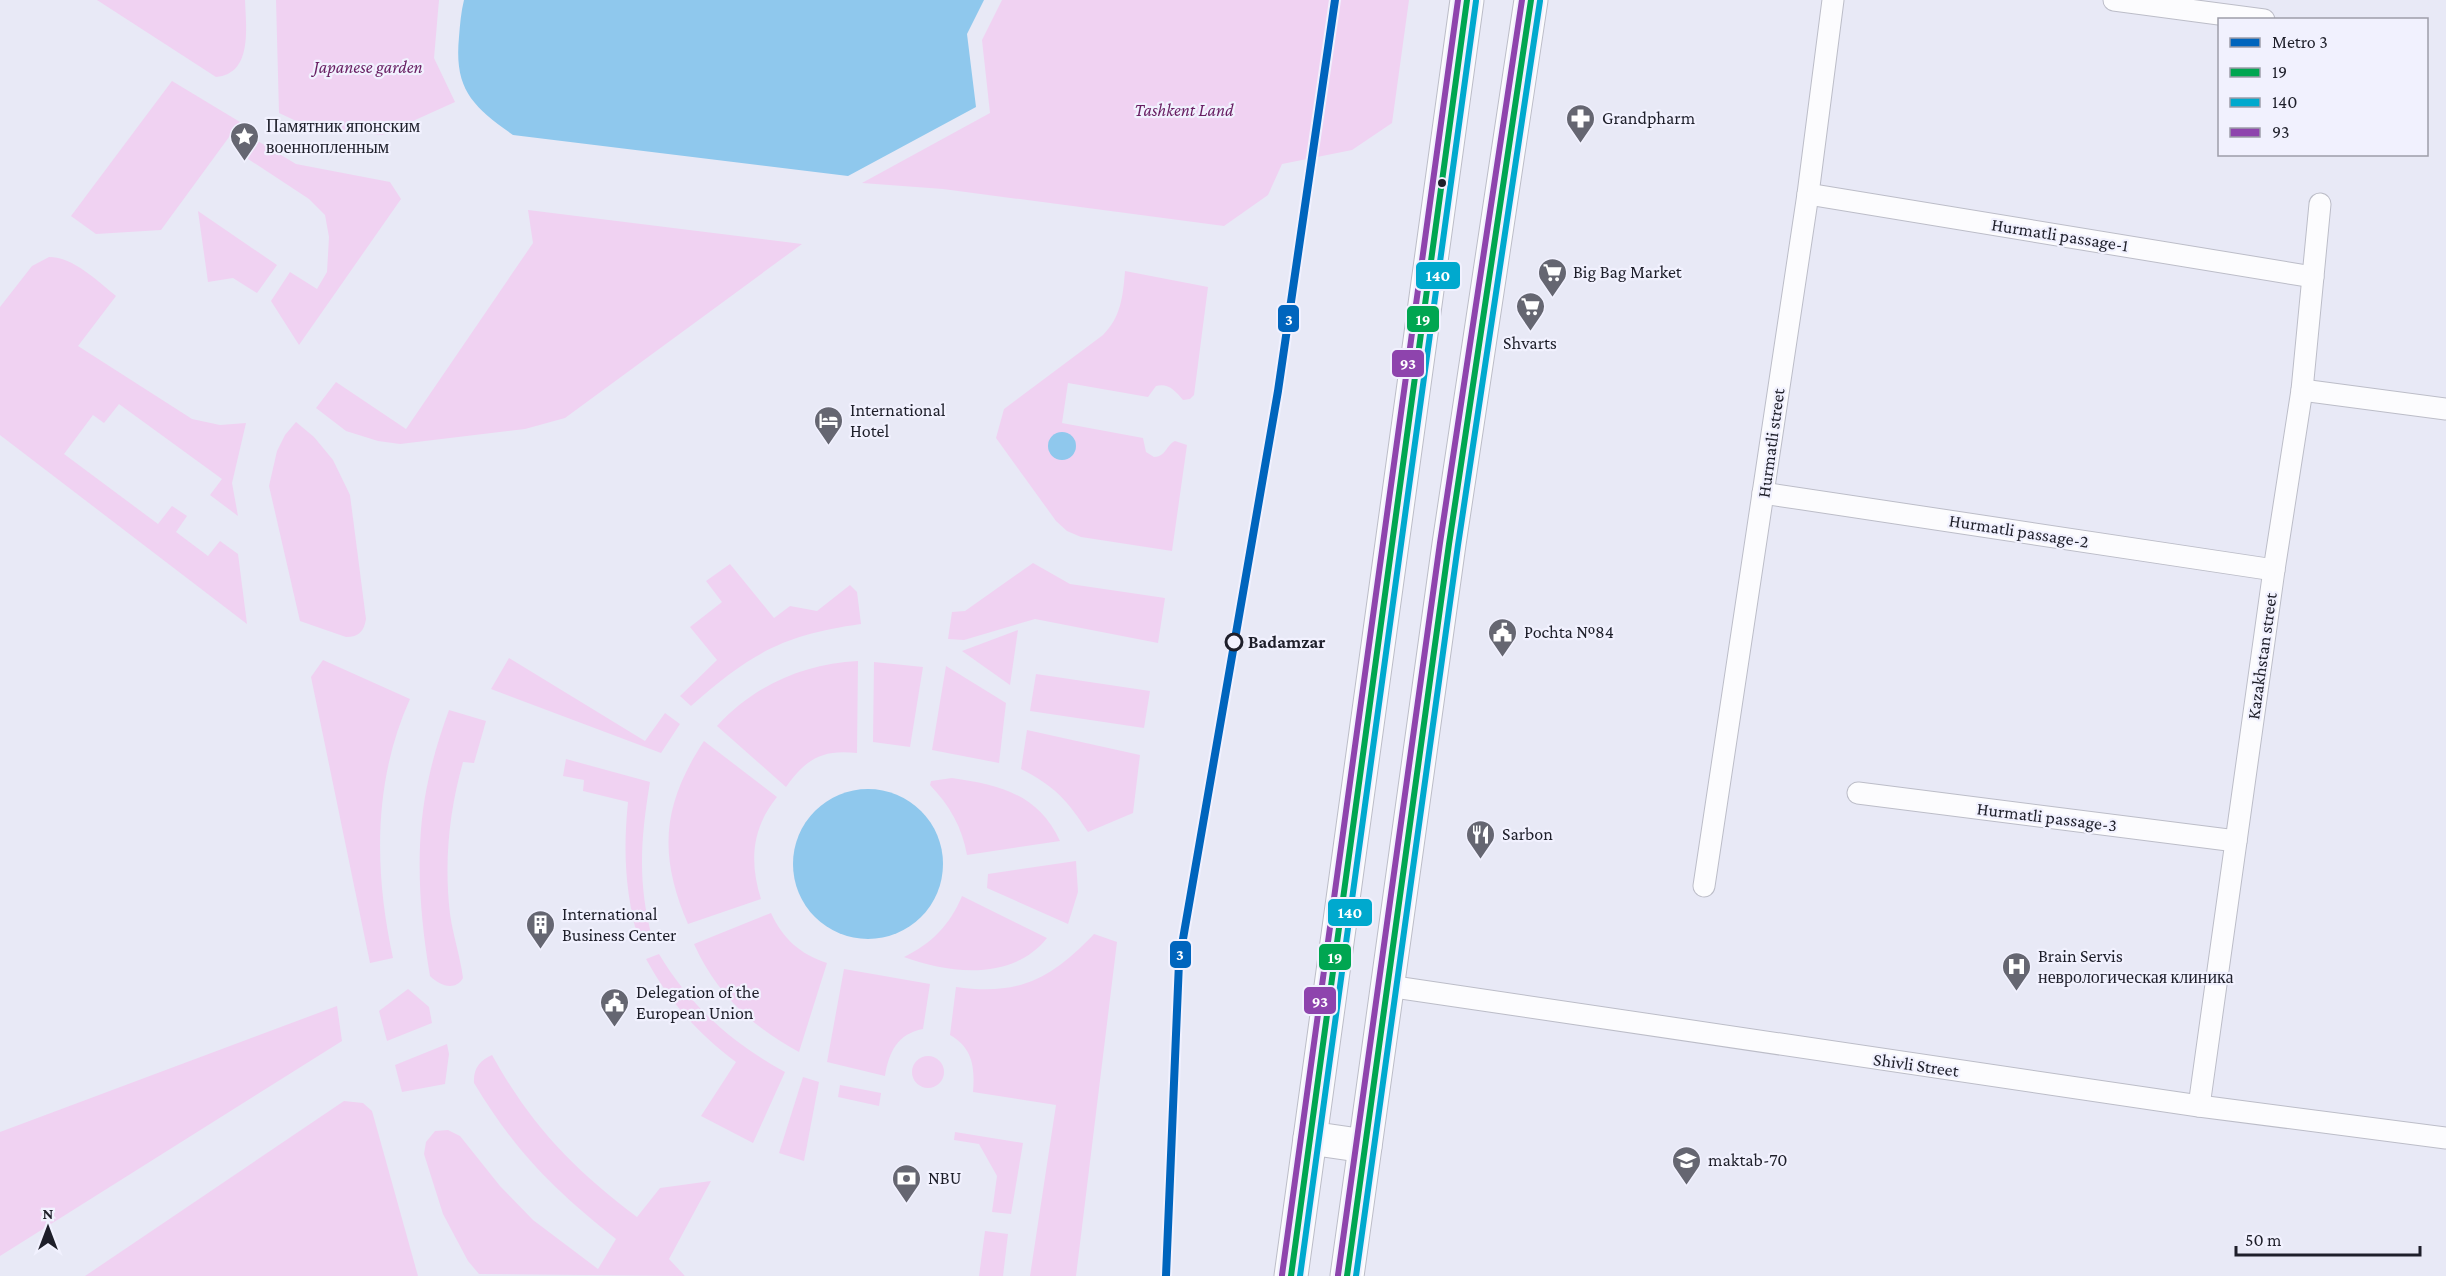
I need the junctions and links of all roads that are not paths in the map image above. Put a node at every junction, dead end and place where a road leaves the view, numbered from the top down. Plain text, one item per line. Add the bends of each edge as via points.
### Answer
1 (1467, 0) edge
2 (1531, 0) edge
3 (1833, 0) edge
4 (2114, 0) edge
5 (2250, 18) edge
6 (1808, 194) junction
7 (2320, 204) dead end
8 (2313, 277) junction
9 (2302, 390) junction
10 (2446, 410) edge
11 (1763, 493) junction
12 (2274, 570) junction
13 (1858, 793) dead end
14 (2236, 841) junction
15 (1704, 885) dead end
16 (1388, 986) junction
17 (2199, 1106) junction
18 (1311, 1138) junction
19 (2446, 1138) edge
20 (1365, 1146) junction
21 (1292, 1276) edge
22 (1347, 1276) edge

1 - 18 main road
2 - 16 main road via 1449,544
3 - 6 street, Hurmatli street
4 - 5 street
6 - 8 street, Hurmatli passage-1
6 - 11 street, Hurmatli street
7 - 8 street, Kazakhstan street
8 - 9 street, Kazakhstan street
9 - 10 street
9 - 12 street, Kazakhstan street
11 - 12 street, Hurmatli passage-2
11 - 15 street, Hurmatli street
12 - 14 street, Kazakhstan street
13 - 14 street, Hurmatli passage-3
14 - 17 street, Kazakhstan street
16 - 17 street, Shivli Street
16 - 20 main road
17 - 19 street, Shivli Street
18 - 20 main road
18 - 21 main road
20 - 22 main road

